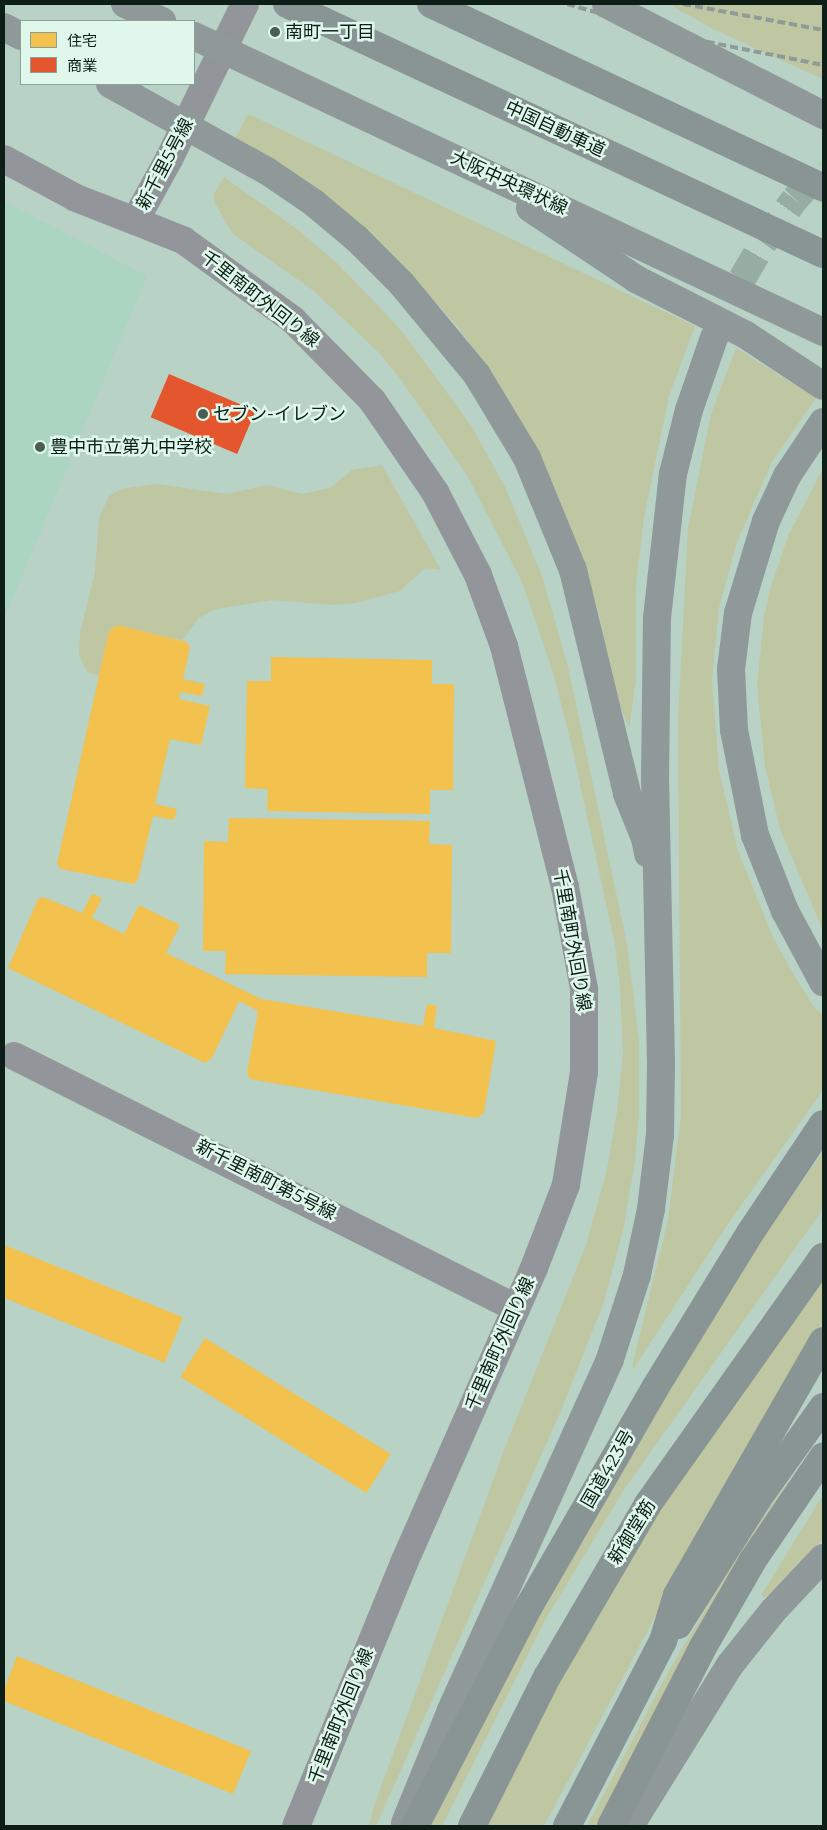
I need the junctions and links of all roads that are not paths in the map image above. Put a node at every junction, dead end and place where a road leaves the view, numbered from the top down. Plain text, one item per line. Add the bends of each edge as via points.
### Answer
1 (125, 4) edge
2 (245, 4) edge
3 (431, 4) edge
4 (606, 4) edge
5 (296, 8) edge
6 (160, 20) edge
7 (4, 27) edge
8 (20, 35) edge
9 (195, 36) edge
10 (112, 85) edge
11 (823, 115) edge
12 (454, 157) junction
13 (4, 159) edge
14 (823, 188) edge
15 (134, 221) junction
16 (823, 254) edge
17 (823, 332) edge
18 (714, 338) tunnel mouth
19 (823, 386) edge
20 (823, 422) edge
21 (660, 924) junction
22 (823, 982) edge
23 (14, 1056) dead end
24 (823, 1124) edge
25 (823, 1257) edge
26 (516, 1308) junction
27 (823, 1341) edge
28 (823, 1407) edge
29 (823, 1457) edge
30 (823, 1558) edge
31 (663, 1641) junction
32 (296, 1826) edge
33 (404, 1826) edge
34 (415, 1826) edge
35 (472, 1826) edge
36 (567, 1826) edge
37 (611, 1826) edge
38 (630, 1826) edge

1 - 6 main road
2 - 15 street, 新千里5号線 via 169,159
3 - 14 highway
4 - 11 main road
5 - 16 highway, 中国自動車道
7 - 8 main road
9 - 12 main road, 大阪中央環状線
10 - 21 main road via 236,152 314,204 380,262 452,342 512,430 542,492 578,585 627,794 645,838
12 - 17 main road, 大阪中央環状線
12 - 19 main road via 636,279 746,335
13 - 15 street, 新千里5号線 via 76,198
15 - 26 street, 千里南町外回り線 via 168,231 183,240 293,320 338,362 372,400 435,492 491,609 517,692 566,887 586,1013 584,1072 570,1170 547,1238
18 - 21 main road via 678,450 663,551 655,713
20 - 22 main road via 781,488 752,559 738,613 732,686 741,773 755,835 785,911
21 - 33 main road via 660,1136 651,1209 637,1275 603,1375 452,1710
23 - 26 street, 新千里南町第5号線
24 - 34 highway, 国道423号 via 750,1233 655,1388 528,1608
25 - 35 highway, 新御堂筋 via 648,1504 547,1677
26 - 32 street, 千里南町外回り線 via 404,1563
27 - 31 highway via 681,1587
28 - 31 highway via 757,1500 692,1605
29 - 37 highway via 753,1560 699,1655
30 - 38 main road via 773,1611 730,1665
31 - 36 highway

